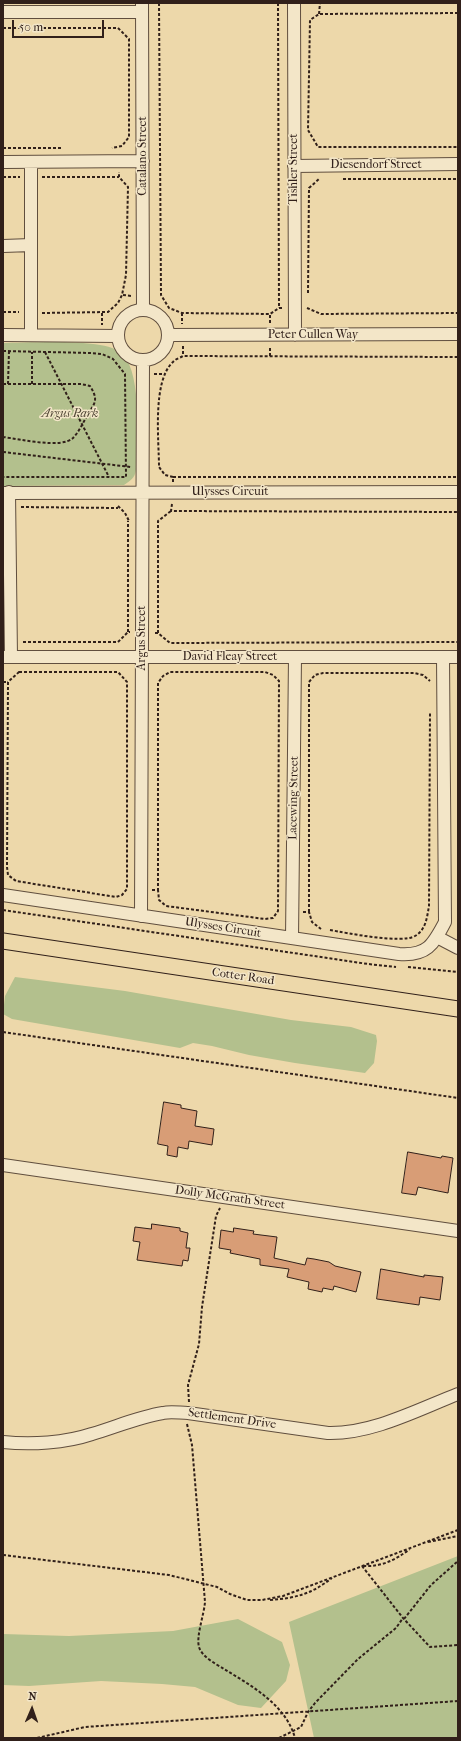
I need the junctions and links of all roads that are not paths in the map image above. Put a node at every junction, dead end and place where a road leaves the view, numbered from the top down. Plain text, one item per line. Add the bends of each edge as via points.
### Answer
1 (294, 3) edge
2 (142, 8) edge
3 (3, 12) edge
4 (143, 161) junction
5 (3, 162) edge
6 (30, 162) junction
7 (458, 164) edge
8 (294, 166) junction
9 (31, 245) junction
10 (3, 246) edge
11 (143, 310) junction
12 (458, 334) edge
13 (3, 335) edge
14 (31, 335) junction
15 (169, 335) junction
16 (295, 335) junction
17 (118, 336) junction
18 (143, 360) junction
19 (6, 492) edge
20 (142, 492) junction
21 (458, 492) edge
22 (7, 574) edge
23 (7, 657) edge
24 (142, 657) junction
25 (295, 657) junction
26 (443, 657) junction
27 (458, 657) edge
28 (3, 895) edge
29 (141, 916) junction
30 (437, 937) junction
31 (292, 938) junction
32 (3, 941) edge
33 (3, 945) edge
34 (29, 946) junction
35 (458, 948) edge
36 (458, 1009) edge
37 (3, 1165) edge
38 (458, 1231) edge
39 (458, 1394) edge
40 (3, 1442) edge

1 - 8 street, Tishler Street
2 - 3 street
2 - 4 street, Catalano Street
4 - 6 street
4 - 11 street, Catalano Street
5 - 6 street
6 - 9 street
7 - 8 street, Diesendorf Street
8 - 16 street, Tishler Street
9 - 10 street
9 - 14 street
11 - 15 street via 151,311 164,320
11 - 17 street via 135,311 123,321
12 - 16 street, Peter Cullen Way
13 - 14 street
14 - 17 street
15 - 16 street, Peter Cullen Way
15 - 18 street via 168,343 158,356
17 - 18 street via 119,343 128,356
18 - 20 street, Argus Street
19 - 20 street, Ulysses Circuit
19 - 22 street via 9,507
20 - 21 street, Ulysses Circuit
20 - 24 street, Argus Street
22 - 23 street via 11,642
23 - 24 street, David Fleay Street
24 - 25 street, David Fleay Street
24 - 29 street, Argus Street
25 - 26 street, David Fleay Street
25 - 31 street, Lacewing Street
26 - 27 street, David Fleay Street
26 - 30 street, Ulysses Circuit via 445,922
28 - 29 street, Ulysses Circuit
29 - 31 street, Ulysses Circuit
30 - 31 street, Ulysses Circuit via 427,949 414,955
30 - 35 street
32 - 34 main road, Cotter Road
33 - 34 main road, Cotter Road
34 - 36 main road, Cotter Road
37 - 38 street, Dolly McGrath Street
39 - 40 street, Settlement Drive via 374,1426 340,1433 165,1412 90,1435 58,1441 17,1444

